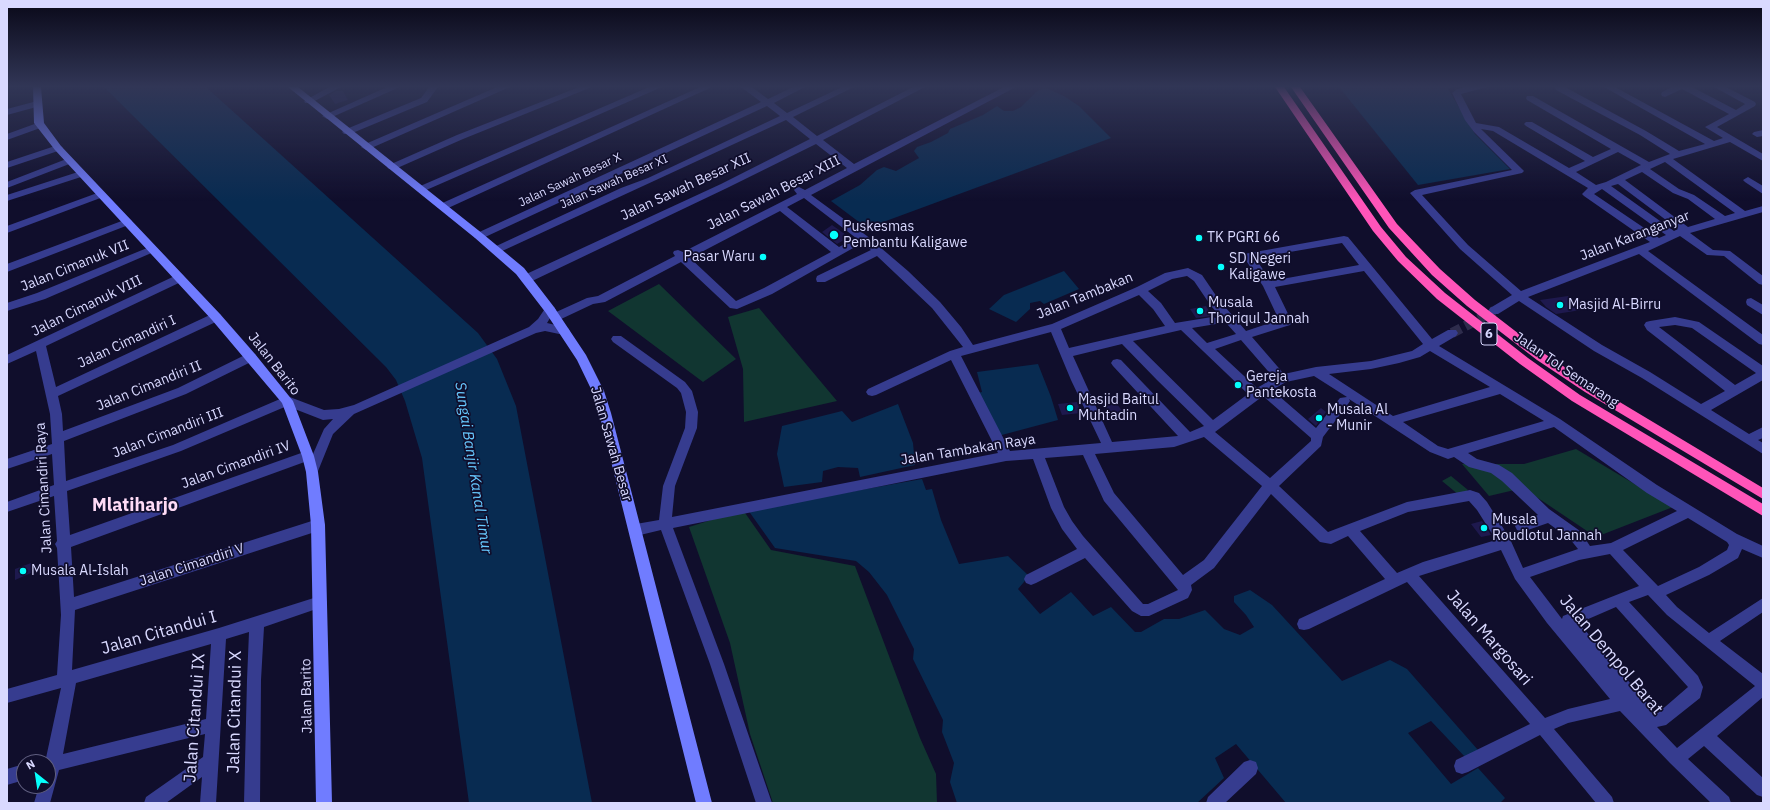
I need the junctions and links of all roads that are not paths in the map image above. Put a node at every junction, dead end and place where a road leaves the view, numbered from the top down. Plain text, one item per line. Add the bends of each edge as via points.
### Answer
1 (40, 125) joint
2 (338, 125) edge
3 (364, 125) edge
4 (419, 125) edge
5 (491, 125) edge
6 (572, 125) edge
7 (626, 125) edge
8 (721, 125) edge
9 (769, 125) edge
10 (796, 125) edge
11 (848, 125) edge
12 (928, 125) edge
13 (936, 125) edge
14 (1305, 125) edge
15 (1321, 125) edge
16 (1474, 125) joint
17 (1530, 125) edge
18 (1576, 125) edge
19 (1628, 125) edge
20 (1676, 125) edge
21 (1714, 125) edge
22 (347, 132) junction
23 (7, 137) edge
24 (1731, 139) junction
25 (816, 141) junction
26 (1712, 144) junction
27 (366, 147) junction
28 (58, 148) junction
29 (1618, 149) junction
30 (1677, 154) junction
31 (1666, 158) junction
32 (1763, 158) edge
33 (69, 161) junction
34 (1592, 161) junction
35 (7, 165) edge
36 (392, 166) junction
37 (851, 166) junction
38 (1644, 167) junction
39 (1569, 172) junction
40 (80, 174) junction
41 (1619, 180) junction
42 (1748, 180) dead end
43 (7, 185) edge
44 (1600, 187) junction
45 (421, 189) junction
46 (1763, 191) edge
47 (801, 192) junction
48 (100, 195) junction
49 (7, 198) edge
50 (442, 207) junction
51 (781, 207) junction
52 (1763, 209) edge
53 (1744, 214) junction
54 (1723, 220) junction
55 (127, 222) junction
56 (7, 230) edge
57 (1680, 233) junction
58 (479, 236) junction
59 (863, 238) junction
60 (1658, 242) junction
61 (152, 249) junction
62 (496, 250) junction
63 (1640, 250) junction
64 (878, 251) junction
65 (838, 252) junction
66 (680, 255) junction
67 (1366, 267) junction
68 (7, 268) edge
69 (179, 278) junction
70 (526, 279) junction
71 (821, 279) dead end
72 (1763, 281) edge
73 (1268, 285) junction
74 (1141, 290) junction
75 (1514, 299) junction
76 (1750, 302) dead end
77 (7, 307) edge
78 (1494, 311) tunnel mouth
79 (1763, 311) edge
80 (552, 314) junction
81 (216, 317) junction
82 (1212, 321) dead end
83 (1055, 327) junction
84 (1178, 327) junction
85 (564, 331) junction
86 (528, 332) junction
87 (1243, 336) junction
88 (617, 339) dead end
89 (1125, 340) junction
90 (1440, 340) junction
91 (1763, 341) edge
92 (40, 345) junction
93 (970, 349) junction
94 (1208, 350) junction
95 (1066, 353) junction
96 (954, 354) junction
97 (251, 357) junction
98 (7, 360) edge
99 (1117, 363) dead end
100 (1316, 371) junction
101 (1763, 374) edge
102 (1282, 379) junction
103 (1500, 389) junction
104 (1734, 391) junction
105 (872, 392) dead end
106 (1260, 392) junction
107 (51, 394) junction
108 (287, 401) junction
109 (1344, 401) dead end
110 (358, 408) junction
111 (1701, 410) junction
112 (1392, 421) junction
113 (1556, 422) junction
114 (1209, 429) junction
115 (1763, 432) edge
116 (1316, 436) junction
117 (1188, 438) junction
118 (1748, 439) junction
119 (57, 443) junction
120 (1110, 448) junction
121 (1763, 449) edge
122 (1087, 450) junction
123 (1456, 452) junction
124 (1037, 454) junction
125 (308, 456) junction
126 (1006, 456) junction
127 (7, 464) edge
128 (312, 472) junction
129 (1270, 486) junction
130 (59, 490) junction
131 (1763, 494) edge
132 (7, 507) edge
133 (1763, 511) edge
134 (1689, 512) junction
135 (1549, 517) junction
136 (665, 524) junction
137 (318, 525) junction
138 (1522, 526) dead end
139 (1350, 529) junction
140 (636, 530) junction
141 (1732, 538) junction
142 (62, 544) junction
143 (1505, 544) junction
144 (1613, 548) junction
145 (1087, 550) junction
146 (1763, 552) edge
147 (1586, 553) junction
148 (1409, 574) junction
149 (1520, 575) junction
150 (1031, 579) dead end
151 (1394, 581) junction
152 (1180, 584) junction
153 (1652, 591) junction
154 (1618, 600) junction
155 (320, 602) junction
156 (1763, 604) edge
157 (67, 606) junction
158 (257, 623) junction
159 (1304, 624) dead end
160 (219, 635) junction
161 (1708, 641) junction
162 (67, 678) junction
163 (1763, 683) edge
164 (1763, 688) edge
165 (7, 696) edge
166 (1623, 703) junction
167 (214, 724) junction
168 (1542, 726) junction
169 (1705, 736) junction
170 (53, 754) edge
171 (1676, 758) junction
172 (211, 761) junction
173 (56, 764) edge
174 (1462, 766) dead end
175 (1250, 768) dead end
176 (1763, 789) edge
177 (152, 803) edge
178 (208, 803) edge
179 (252, 803) edge
180 (324, 803) edge
181 (704, 803) edge
182 (764, 803) edge
183 (1214, 803) edge
184 (1606, 803) edge
185 (1723, 803) edge

1 - 23 street
1 - 28 street, Jalan Barito
2 - 22 street, Jalan Sawah Besar
3 - 22 street
4 - 27 street
5 - 36 street
6 - 45 street
7 - 50 street
8 - 58 street, Jalan Sawah Besar X
9 - 62 street, Jalan Sawah Besar XI
10 - 25 street
11 - 25 street, Jalan Sawah Besar XII
12 - 37 street, Jalan Sawah Besar XIII
13 - 37 street, Jalan Sawah Besar XIII
14 - 133 highway, Jalan Tol Semarang / 6 via 1377,229 1402,259 1441,296 1576,398
15 - 131 highway, Jalan Tol Semarang / 6 via 1393,226 1436,272 1471,303 1541,357 1589,389
16 - 39 street via 1495,128
16 - 75 street via 1519,171 1415,193
17 - 34 street
18 - 29 street
19 - 30 street
20 - 26 street
21 - 24 street via 1710,127
22 - 27 street, Jalan Sawah Besar
24 - 26 street
24 - 32 street
25 - 37 street
25 - 70 street, Jalan Sawah Besar XII
26 - 30 street
27 - 36 street, Jalan Sawah Besar
28 - 33 street, Jalan Barito
28 - 35 street
29 - 34 street
29 - 38 street
30 - 31 street
31 - 38 street
31 - 53 street
33 - 40 street, Jalan Barito
33 - 43 street
34 - 39 street
36 - 45 street, Jalan Sawah Besar
37 - 47 street, Jalan Sawah Besar XIII
38 - 41 street
38 - 54 street via 1676,191 1691,197
39 - 44 street
40 - 48 street, Jalan Barito
40 - 49 street
41 - 44 street
41 - 57 street
42 - 46 street
44 - 57 street
44 - 60 street via 1586,194
45 - 50 street, Jalan Sawah Besar
47 - 51 street, Jalan Sawah Besar XIII
47 - 59 street
47 - 66 street, Jalan Sawah Besar XIII
48 - 55 street, Jalan Barito
48 - 56 street
50 - 58 street, Jalan Sawah Besar
51 - 65 street
51 - 66 street, Jalan Sawah Besar XIII
52 - 53 street, Jalan Karanganyar
53 - 54 street, Jalan Karanganyar
54 - 57 street, Jalan Karanganyar
55 - 61 street, Jalan Barito
55 - 68 street
57 - 60 street, Jalan Karanganyar
57 - 72 street via 1711,253 1726,253
58 - 62 street, Jalan Sawah Besar
59 - 64 street
59 - 65 street
60 - 63 street, Jalan Karanganyar
61 - 69 street, Jalan Barito
61 - 77 street, Jalan Cimanuk VII via 41,296
62 - 70 street, Jalan Sawah Besar
63 - 75 street, Jalan Karanganyar
63 - 91 street
64 - 71 street
64 - 93 street via 936,305
65 - 66 street via 737,305
66 - 80 street, Jalan Sawah Besar XIII via 601,299
67 - 73 street
67 - 73 street via 1344,240 1248,256
67 - 90 street
69 - 81 street, Jalan Barito
69 - 92 street, Jalan Cimanuk VIII
70 - 80 street, Jalan Sawah Besar
73 - 87 street via 1286,322
74 - 83 street, Jalan Tambakan
74 - 84 street
74 - 87 street, Jalan Tambakan via 1170,276 1188,272 1198,278 1215,304
75 - 78 street
75 - 111 street via 1646,375
76 - 79 street
80 - 85 street, Jalan Sawah Besar
80 - 86 street
81 - 97 street, Jalan Barito
81 - 107 street, Jalan Cimandiri I
82 - 84 street
83 - 93 street, Jalan Tambakan
83 - 95 street
84 - 89 street
84 - 94 street
85 - 86 street via 545,327
85 - 140 street, Jalan Sawah Besar via 582,358 598,391
86 - 110 street
87 - 94 street via 1210,346
87 - 102 street
88 - 136 street via 681,385 686,391 692,412 691,428 669,486
89 - 95 street
89 - 114 street
90 - 100 street, Jalan Tambakan Raya via 1416,354 1392,361 1370,366
90 - 103 street
92 - 98 street, Jalan Cimanuk VIII
92 - 107 street, Jalan Cimandiri Raya
93 - 96 street, Jalan Tambakan
94 - 106 street
95 - 120 street
96 - 105 street, Jalan Tambakan
96 - 126 street
97 - 108 street, Jalan Barito
97 - 119 street, Jalan Cimandiri II via 182,391
99 - 117 street
100 - 102 street, Jalan Tambakan Raya
100 - 112 street
101 - 104 street
101 - 104 street via 1695,325 1675,321 1650,325
102 - 106 street, Jalan Tambakan Raya
103 - 112 street
103 - 113 street
104 - 111 street
106 - 114 street, Jalan Tambakan Raya
106 - 116 street
107 - 119 street, Jalan Cimandiri Raya via 56,414
108 - 110 street via 323,415 339,414
108 - 125 street, Jalan Barito
108 - 130 street, Jalan Cimandiri III via 177,448
109 - 116 street
110 - 128 street via 343,417 328,432
111 - 118 street
112 - 123 street via 1439,452
113 - 123 street
113 - 134 street
114 - 117 street, Jalan Tambakan Raya
114 - 129 street
115 - 118 street
116 - 129 street via 1317,443
117 - 120 street, Jalan Tambakan Raya via 1152,445
118 - 121 street
119 - 127 street, Jalan Cimandiri II
119 - 130 street, Jalan Cimandiri Raya
120 - 122 street, Jalan Tambakan Raya
122 - 124 street, Jalan Tambakan Raya
122 - 152 street via 1109,497
123 - 135 street via 1473,463 1502,472
124 - 126 street, Jalan Tambakan Raya
124 - 145 street via 1058,508 1067,525
125 - 128 street, Jalan Barito
125 - 142 street, Jalan Cimandiri IV
126 - 136 street, Jalan Tambakan Raya
128 - 137 street, Jalan Barito
129 - 139 street via 1325,538 1331,538
129 - 152 street via 1214,558
130 - 132 street, Jalan Cimandiri III
130 - 142 street, Jalan Cimandiri Raya
134 - 141 street
134 - 144 street
135 - 138 street
135 - 147 street via 1575,535
136 - 140 street, Jalan Tambakan Raya
136 - 182 street via 717,664
137 - 155 street, Jalan Barito
137 - 157 street, Jalan Cimandiri V
139 - 143 street, Jalan Dempol Barat via 1407,507 1470,495 1482,506
139 - 151 street
140 - 181 street, Jalan Sawah Besar
141 - 146 street
141 - 153 street via 1736,545 1733,554 1704,571
142 - 157 street, Jalan Cimandiri Raya
143 - 148 street
143 - 149 street, Jalan Dempol Barat
144 - 147 street
144 - 153 street
145 - 150 street
145 - 152 street via 1141,610 1149,610 1183,594 1185,590
147 - 149 street
148 - 151 street
148 - 168 street, Jalan Margosari
149 - 166 street, Jalan Dempol Barat via 1552,618
151 - 159 street
153 - 154 street
153 - 161 street
154 - 154 street via 1696,687 1695,693 1661,720 1654,720 1648,715 1568,621
155 - 158 street, Jalan Citandui I
155 - 180 street, Jalan Barito
156 - 161 street
157 - 162 street, Jalan Cimandiri Raya
158 - 160 street, Jalan Citandui I
158 - 179 street, Jalan Citandui X
160 - 162 street, Jalan Citandui I
160 - 167 street, Jalan Citandui IX
161 - 163 street
162 - 165 street, Jalan Citandui I
162 - 170 street, Jalan Cimandiri Raya
164 - 169 street
166 - 168 street via 1568,716
166 - 171 street, Jalan Dempol Barat
167 - 172 street, Jalan Citandui IX
167 - 173 street
168 - 174 street
168 - 184 street, Jalan Margosari
169 - 171 street
169 - 176 street
171 - 185 street, Jalan Dempol Barat
172 - 177 street
172 - 178 street, Jalan Citandui IX
175 - 183 street

